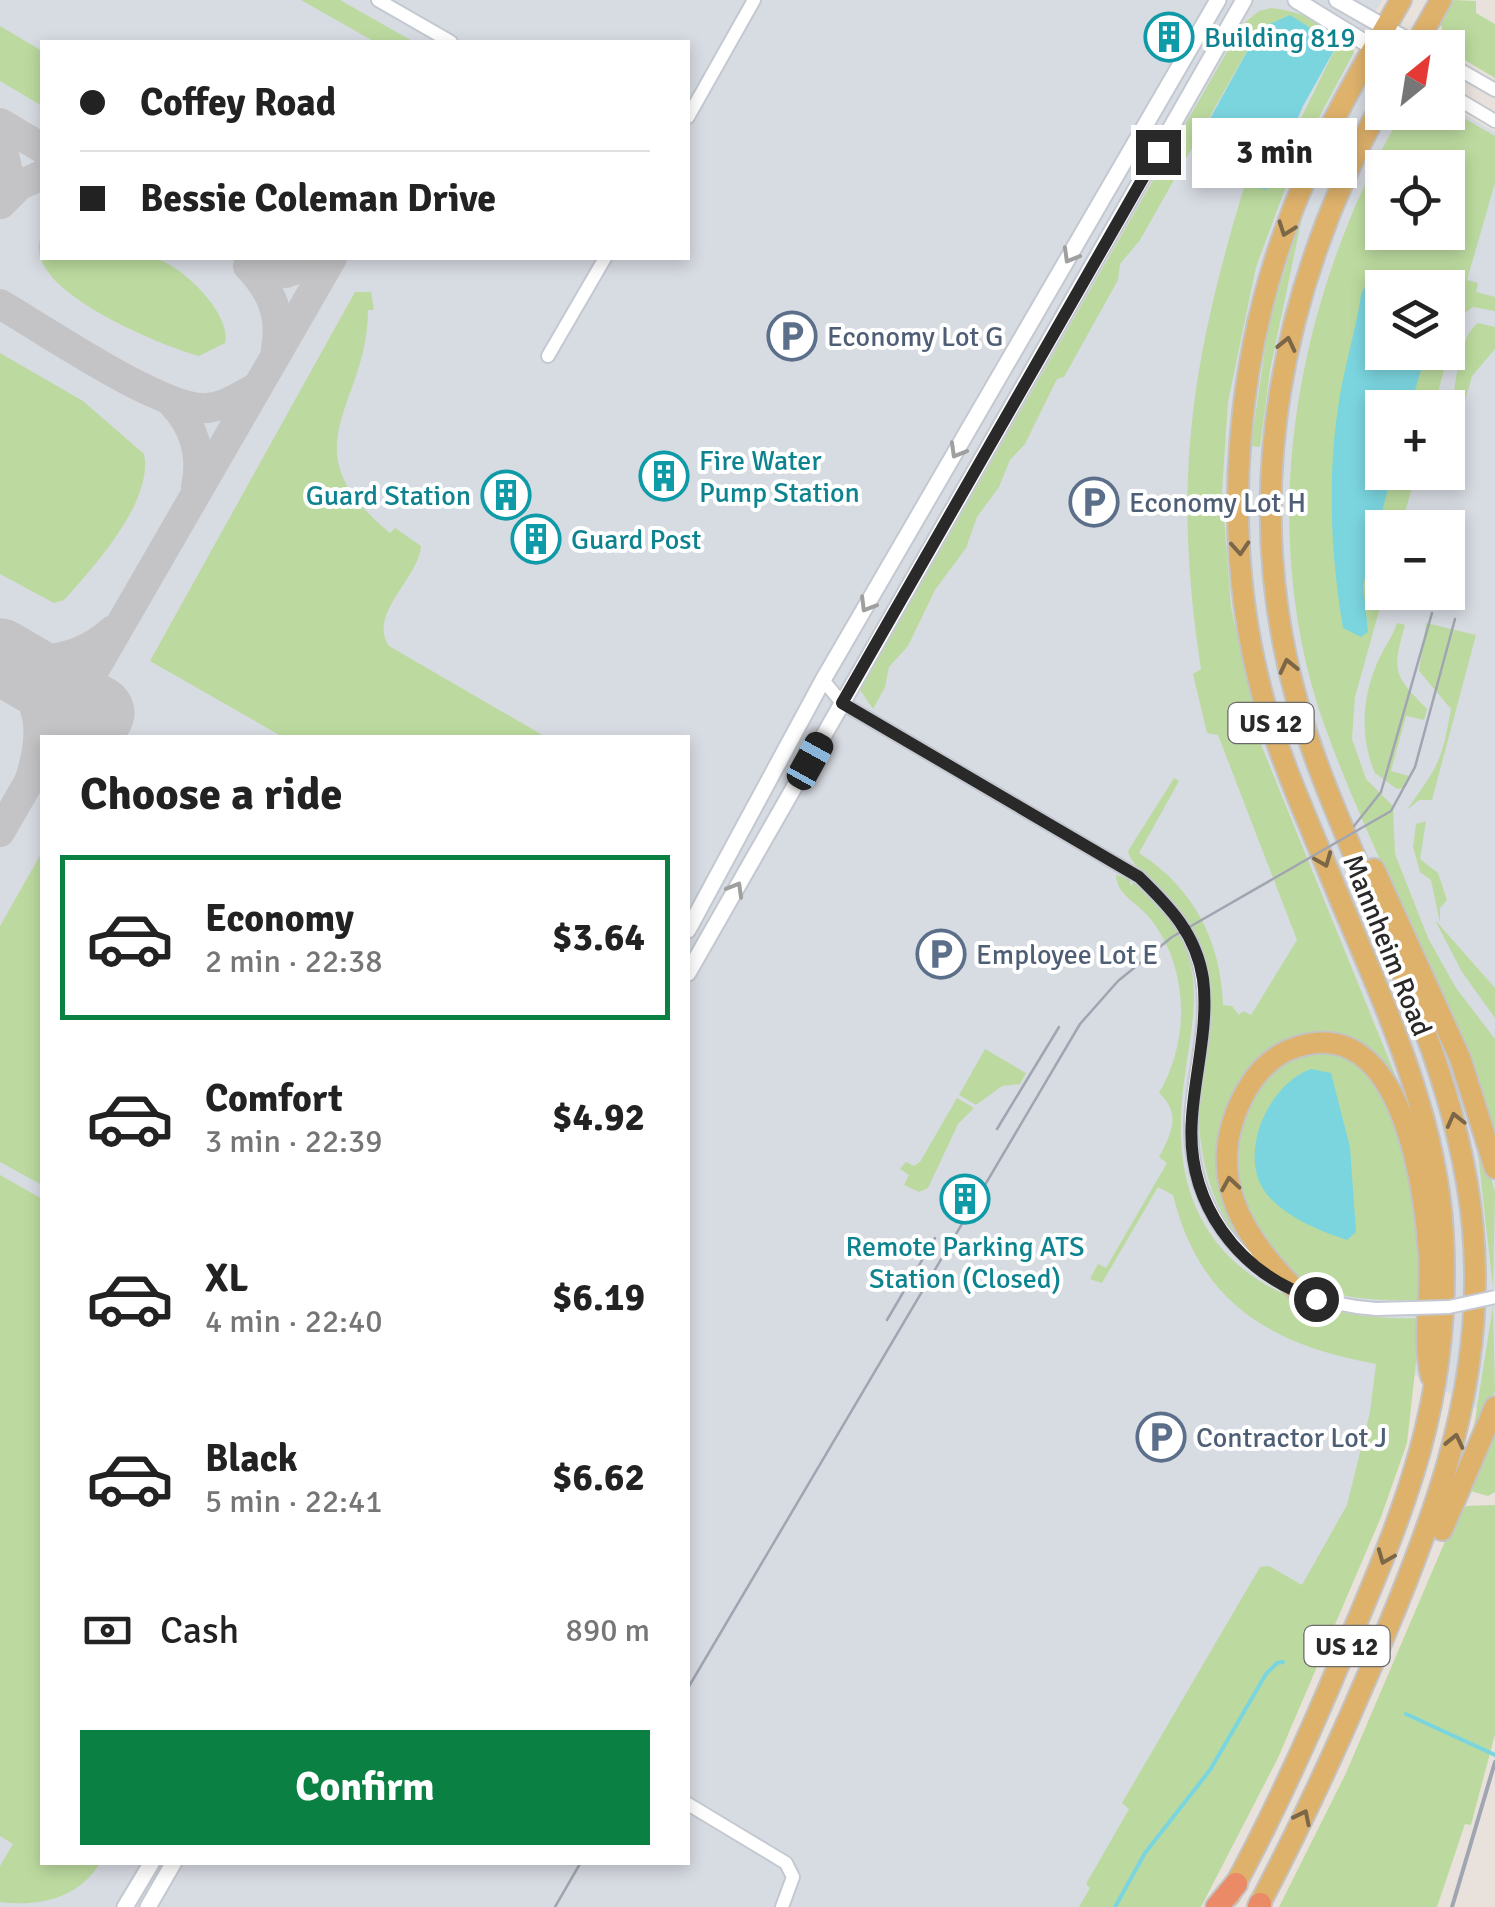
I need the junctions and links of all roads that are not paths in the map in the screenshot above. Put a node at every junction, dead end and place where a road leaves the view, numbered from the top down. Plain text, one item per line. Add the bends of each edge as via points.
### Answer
1 (378, 0) edge
2 (754, 0) edge
3 (1218, 0) edge
4 (1244, 0) edge
5 (1296, 0) edge
6 (1337, 0) edge
7 (1401, 0) edge
8 (1441, 0) edge
9 (1386, 28) junction
10 (1389, 30) edge
11 (1425, 30) edge
12 (448, 40) edge
13 (1365, 42) edge
14 (1365, 73) edge
15 (1465, 73) edge
16 (1495, 90) edge
17 (1465, 103) edge
18 (690, 112) edge
19 (1495, 120) edge
20 (1368, 130) edge
21 (1118, 171) junction
22 (1140, 184) junction
23 (604, 260) edge
24 (548, 356) dead end
25 (823, 680) junction
26 (811, 701) junction
27 (842, 703) junction
28 (1342, 824) junction
29 (690, 926) edge
30 (690, 969) edge
31 (1495, 1168) edge
32 (1300, 1294) junction
33 (1495, 1297) edge
34 (1436, 1398) junction
35 (1495, 1407) edge
36 (1414, 1567) junction
37 (690, 1805) edge
38 (150, 1865) edge
39 (172, 1865) edge
40 (1236, 1884) joint
41 (1259, 1906) edge
42 (125, 1907) edge
43 (148, 1907) edge
44 (782, 1907) edge
45 (1220, 1907) edge

1 - 12 street
2 - 18 street
3 - 21 street
4 - 22 street
5 - 13 street
6 - 9 street
7 - 9 main road, Mannheim Road / US 12
8 - 11 main road
9 - 10 street
14 -> 34 main road, Mannheim Road / US 12 via 1305,178 1262,306 1244,400 1239,527 1252,648 1274,734 1405,1059 1430,1140 1445,1283
15 - 16 street
17 - 19 street
28 -> 20 main road, Mannheim Road / US 12 via 1287,663 1268,496 1285,350 1305,277
21 - 22 street
21 -> 25 street
22 - 27 street
23 - 24 street
25 - 26 street
25 - 27 street
26 - 27 street
26 - 29 street
30 -> 27 street
27 - 32 street via 1139,877 1170,906 1194,946 1203,980 1191,1121 1198,1184 1239,1255
28 - 31 main road via 1370,859 1460,1058
36 -> 28 main road, Mannheim Road / US 12 via 1462,1412 1474,1315 1474,1233 1442,1074
32 - 33 street, bridge via 1376,1309 1449,1307
32 -> 34 main road via 1261,1255 1240,1221 1228,1144 1237,1110 1262,1068 1284,1052 1320,1043 1374,1065 1401,1112 1421,1185 1430,1274 1427,1357
34 -> 40 main road, Mannheim Road / US 12 via 1408,1500 1378,1574
35 - 36 main road via 1440,1533
41 -> 36 main road, Mannheim Road / US 12
37 - 44 street via 786,1863 793,1877
38 - 42 street
39 - 43 street
40 - 45 highway

